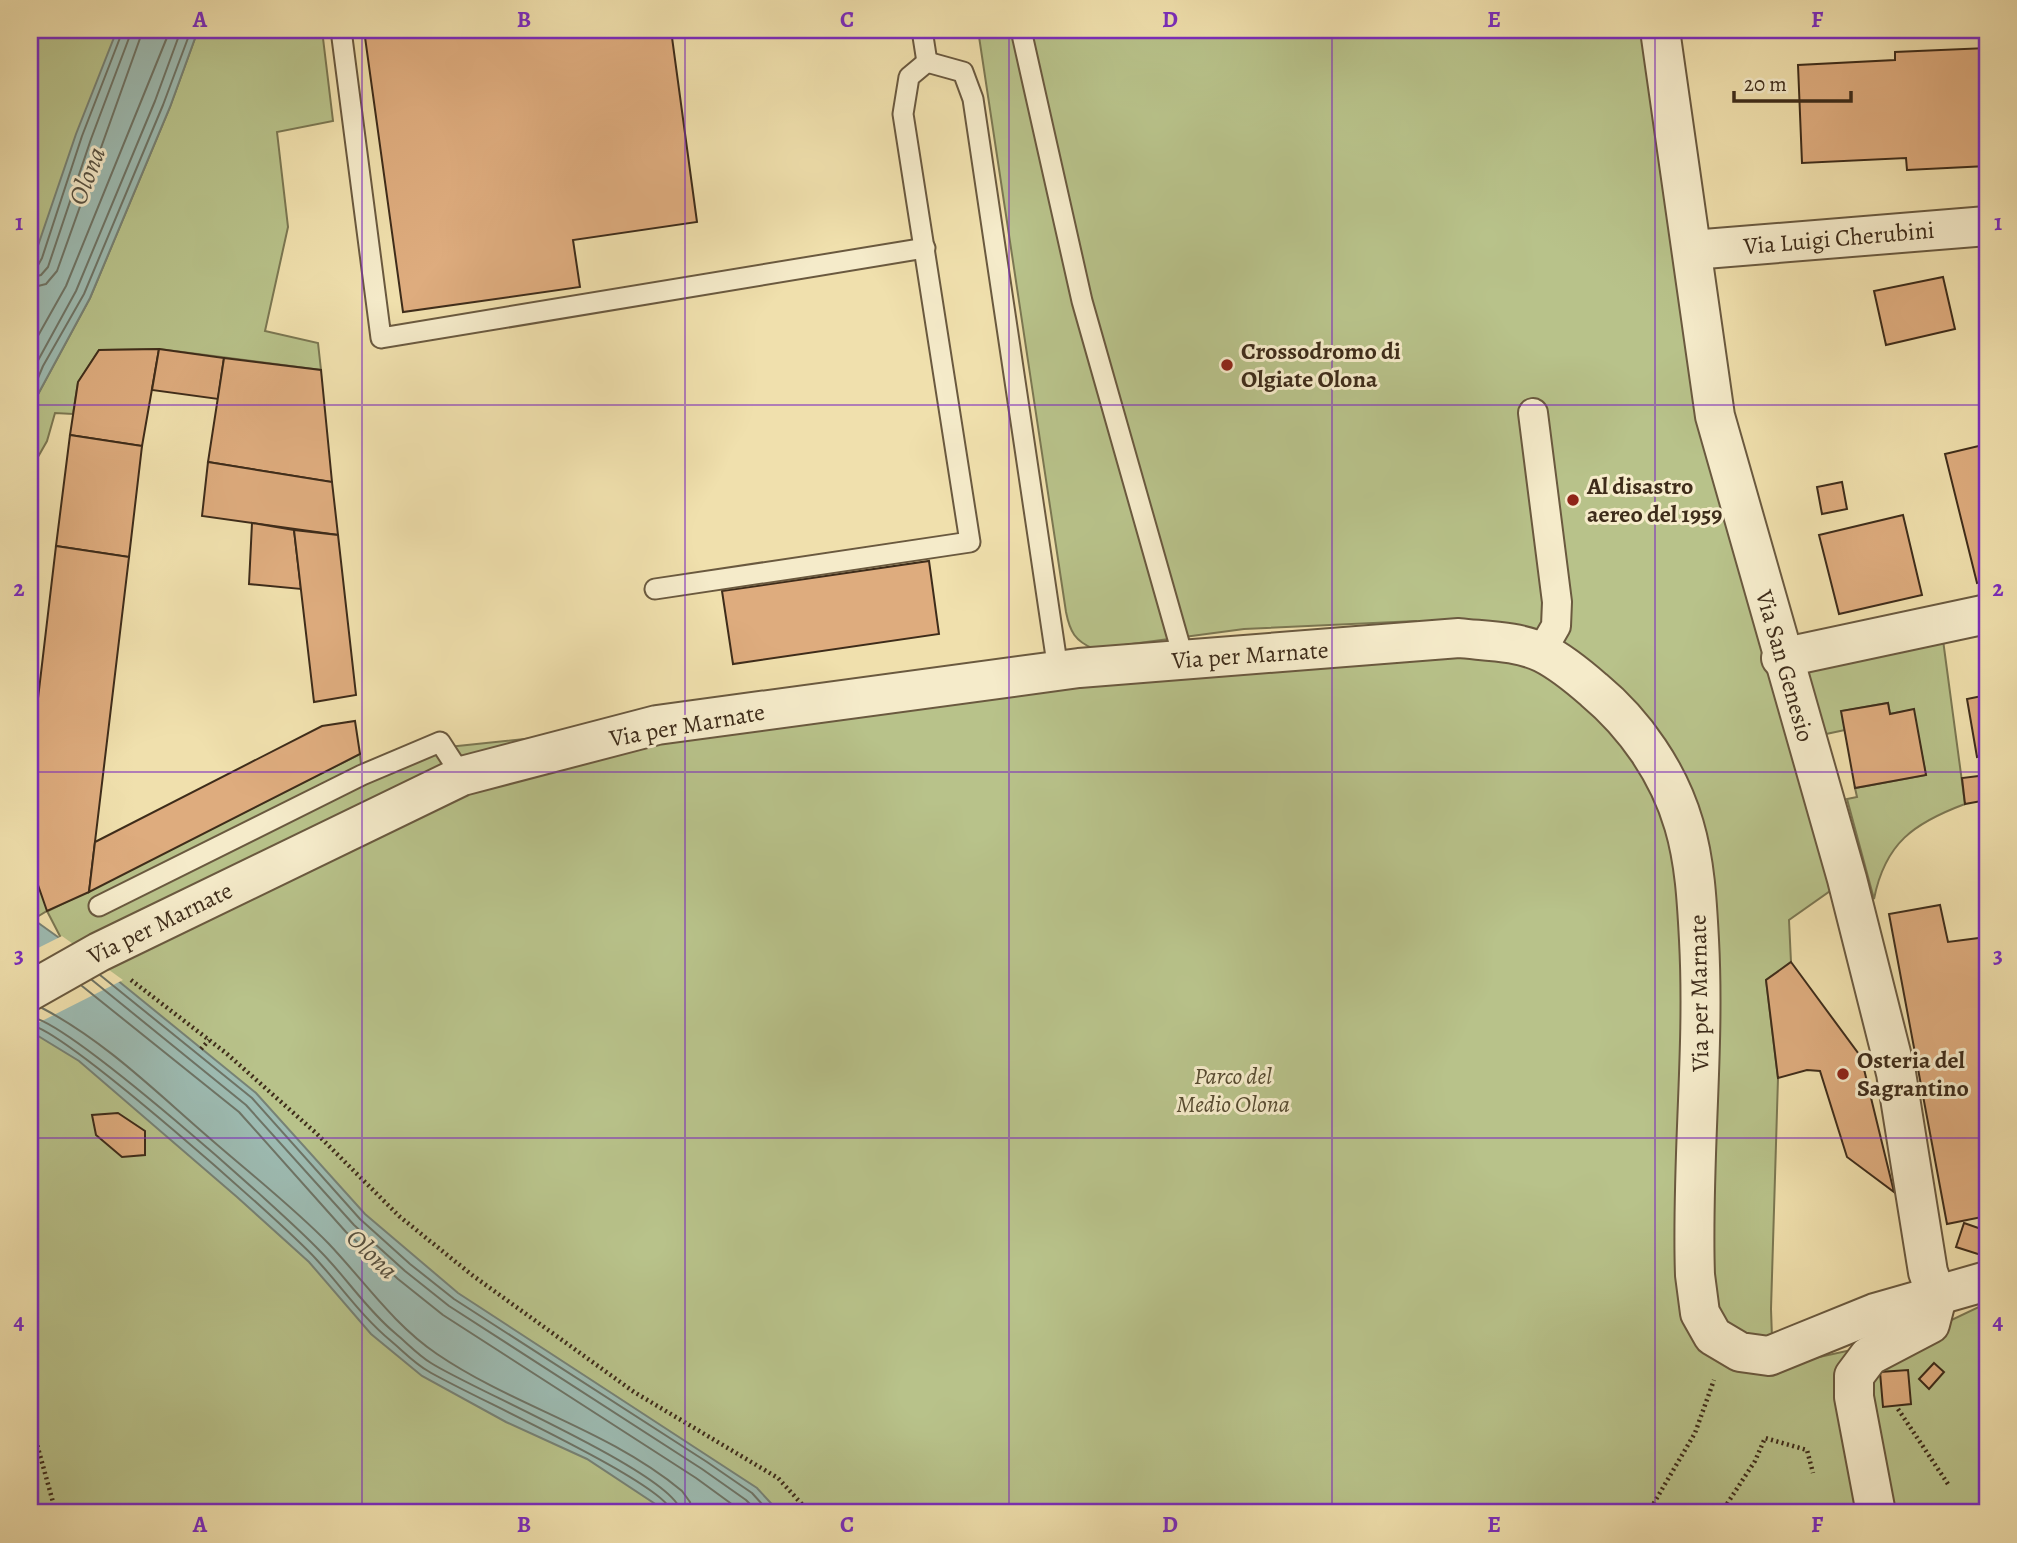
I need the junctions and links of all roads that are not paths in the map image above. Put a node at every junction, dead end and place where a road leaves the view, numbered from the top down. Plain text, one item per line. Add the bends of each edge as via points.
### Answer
1 (341, 30) edge
2 (922, 30) edge
3 (1021, 30) edge
4 (1660, 30) edge
5 (927, 62) junction
6 (1987, 226) edge
7 (925, 248) junction
8 (1692, 250) junction
9 (1533, 413) dead end
10 (655, 589) dead end
11 (1987, 614) edge
12 (1541, 652) junction
13 (1781, 658) junction
14 (1184, 660) junction
15 (1058, 670) junction
16 (462, 776) junction
17 (99, 906) dead end
18 (30, 990) edge
19 (1987, 1281) edge
20 (1937, 1297) junction
21 (1875, 1513) edge

1 - 7 lane via 381,338
2 - 5 lane
3 - 14 lane via 1082,301
4 - 8 street, Via San Genesio
5 - 7 lane via 909,78 903,114
5 - 15 lane via 963,72 973,99
6 - 8 street, Via Luigi Cherubini
7 - 10 lane via 970,542
8 - 13 street, Via San Genesio via 1715,416
9 - 12 street via 1557,602 1556,626
11 - 13 street
12 - 14 street, Via per Marnate via 1459,638
12 - 20 street, Via per Marnate via 1611,704 1639,736 1667,782 1684,825 1696,884 1703,1008 1695,1262 1700,1313 1707,1329 1727,1347 1769,1356 1875,1313
13 - 20 street, Via San Genesio via 1847,879 1896,1073 1928,1272
14 - 15 street, Via per Marnate
15 - 16 street, Via per Marnate via 657,725
16 - 17 lane via 440,742 362,775
16 - 18 street, Via per Marnate
19 - 20 street, Via per Marnate
20 - 21 street via 1930,1324 1869,1356 1854,1377

